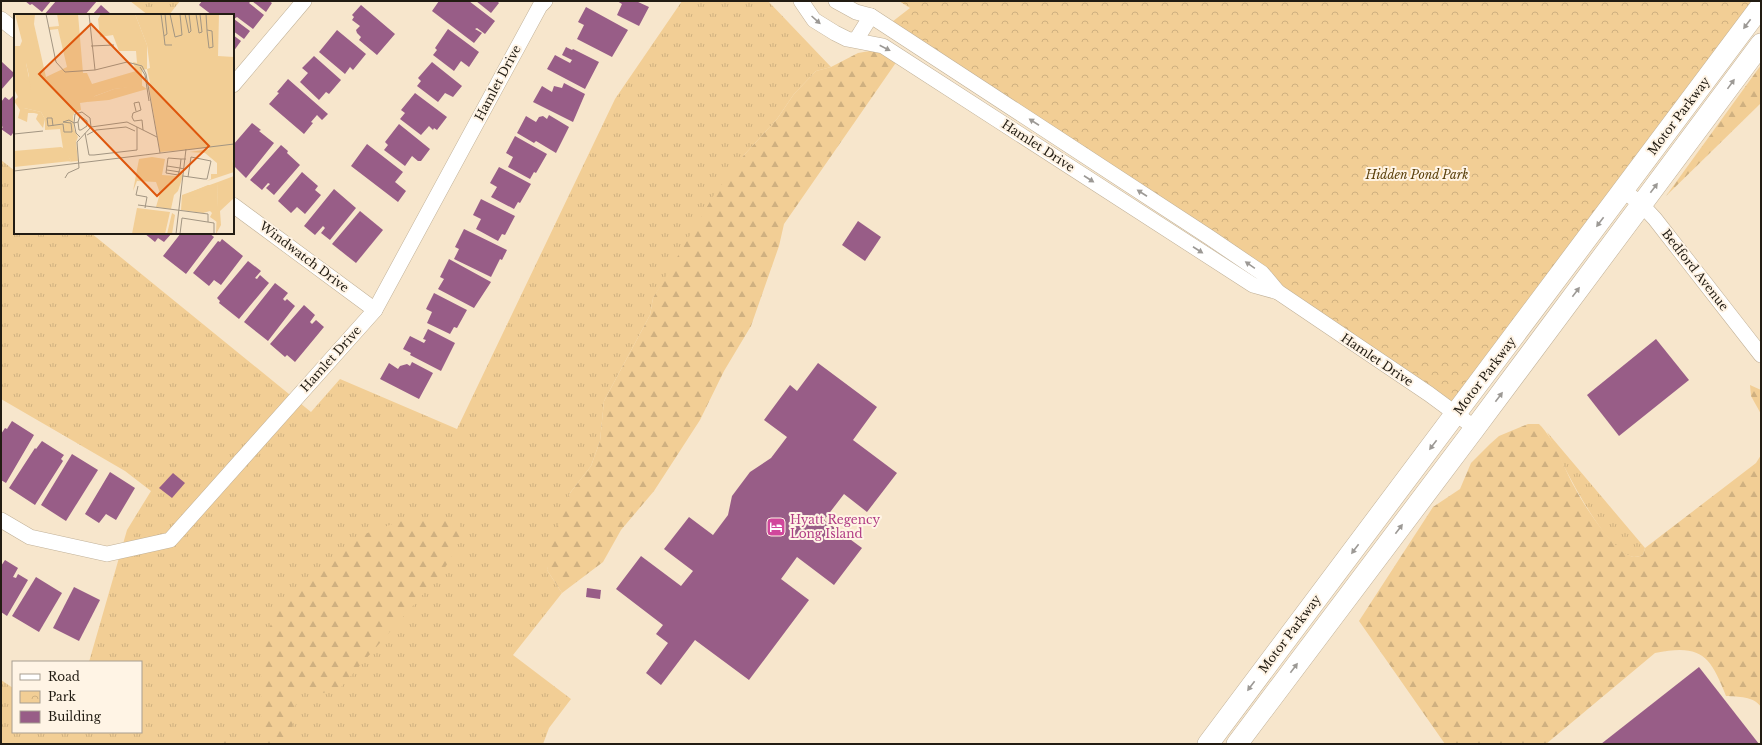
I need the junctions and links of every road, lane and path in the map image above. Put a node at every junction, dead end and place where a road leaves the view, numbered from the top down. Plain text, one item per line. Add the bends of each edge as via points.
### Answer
1 (304, 1) edge
2 (545, 1) edge
3 (802, 1) edge
4 (836, 1) edge
5 (1761, 6) edge
6 (871, 16) junction
7 (1, 18) edge
8 (14, 29) edge
9 (856, 40) junction
10 (1761, 44) edge
11 (234, 84) edge
12 (1623, 190) junction
13 (1642, 205) junction
14 (234, 206) edge
15 (1278, 292) junction
16 (375, 310) junction
17 (1761, 355) edge
18 (1456, 414) junction
19 (1475, 428) junction
20 (1, 520) edge
21 (1208, 744) edge
22 (1237, 744) edge

1 - 11 street
2 - 16 street, Hamlet Drive via 536,13
3 -> 9 street, Hamlet Drive via 814,20 847,39
4 - 6 street, Hamlet Drive via 856,12
5 -> 12 main road, Motor Parkway
6 - 9 street
15 -> 6 street, Hamlet Drive via 1262,274 1209,237
7 - 8 street
9 -> 15 street, Hamlet Drive via 884,46 1253,285
13 -> 10 main road, Motor Parkway
12 - 13 street, Bedford Avenue
12 -> 18 main road, Motor Parkway
13 - 17 street, Bedford Avenue
19 -> 13 main road, Motor Parkway
14 - 16 street, Windwatch Drive
15 - 18 street, Hamlet Drive
16 - 20 street, Hamlet Drive via 170,540 107,554 30,537
18 - 19 street, Hamlet Drive
18 -> 21 main road, Motor Parkway
22 -> 19 main road, Motor Parkway

